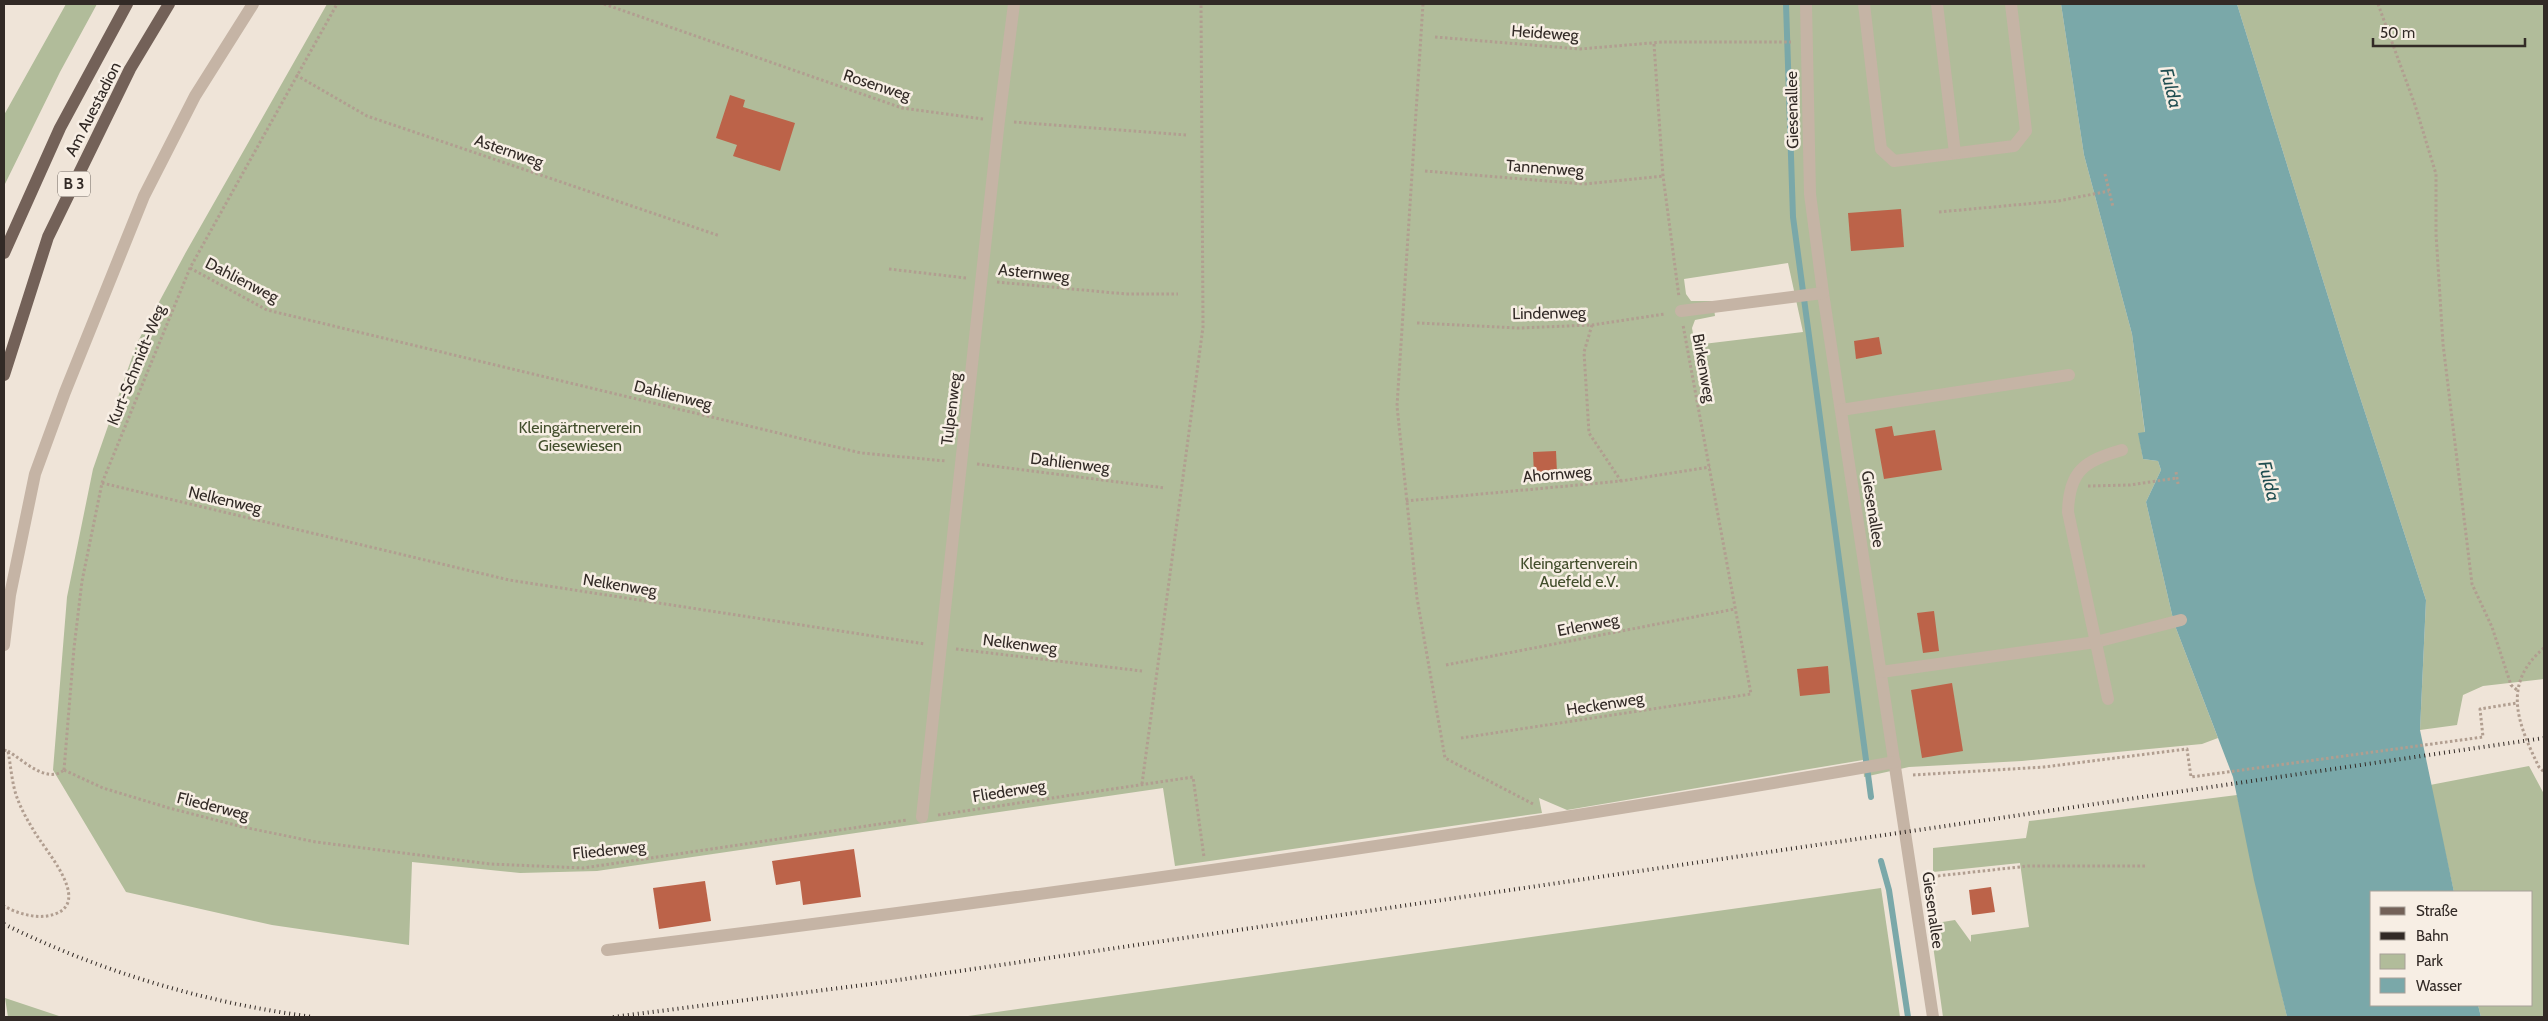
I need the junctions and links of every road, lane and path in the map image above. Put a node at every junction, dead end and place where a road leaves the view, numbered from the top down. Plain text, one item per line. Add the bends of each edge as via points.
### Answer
1 (127, 4) edge
2 (169, 4) edge
3 (253, 4) edge
4 (337, 4) edge
5 (604, 4) edge
6 (1014, 4) edge
7 (1201, 4) edge
8 (1423, 4) edge
9 (1806, 4) edge
10 (1864, 4) edge
11 (1936, 4) edge
12 (2011, 4) edge
13 (2378, 4) edge
14 (1435, 37) dead end
15 (1791, 42) dead end
16 (1654, 44) junction
17 (296, 75) junction
18 (998, 120) junction
19 (1186, 135) dead end
20 (1955, 153) junction
21 (1425, 171) dead end
22 (2105, 174) dead end
23 (1663, 176) junction
24 (2108, 191) junction
25 (2113, 207) dead end
26 (1940, 212) dead end
27 (720, 236) dead end
28 (4, 252) edge
29 (190, 268) junction
30 (888, 269) dead end
31 (982, 280) junction
32 (1178, 294) dead end
33 (1810, 295) junction
34 (1681, 311) junction
35 (1417, 323) dead end
36 (1592, 325) junction
37 (4, 375) edge
38 (2069, 375) dead end
39 (1841, 410) junction
40 (2122, 450) dead end
41 (961, 462) junction
42 (1710, 467) junction
43 (2176, 472) dead end
44 (2177, 478) junction
45 (1621, 481) junction
46 (102, 483) junction
47 (2178, 484) dead end
48 (2070, 486) junction
49 (1165, 488) dead end
50 (1406, 501) junction
51 (1734, 610) junction
52 (2182, 620) dead end
53 (2096, 642) junction
54 (4, 645) edge
55 (942, 647) junction
56 (2544, 648) edge
57 (1446, 665) dead end
58 (1142, 671) dead end
59 (1881, 672) junction
60 (2517, 690) junction
61 (1752, 694) joint
62 (2108, 699) dead end
63 (2517, 703) junction
64 (1461, 738) dead end
65 (4, 750) edge
66 (8, 752) junction
67 (1895, 762) junction
68 (64, 770) junction
69 (2544, 772) edge
70 (1897, 776) junction
71 (1142, 784) junction
72 (922, 817) junction
73 (1540, 822) junction
74 (2145, 866) dead end
75 (1206, 869) junction
76 (1912, 878) junction
77 (4, 906) edge
78 (607, 950) dead end
79 (1933, 1017) edge

1 - 28 main road, Am Auestadion / B 3 via 60,128
2 - 37 main road, Am Auestadion / B 3 via 130,69 48,237
3 - 54 street via 195,96 144,196 68,383 35,474 10,595
4 - 17 path, Kurt-Schmidt-Weg
5 - 18 path, Rosenweg via 902,108
6 - 18 street, Tulpenweg
7 - 71 path via 1203,327
8 - 50 path via 1397,406
9 - 33 street, Giesenallee
10 - 20 street via 1881,149 1894,161
11 - 20 street
12 - 20 street via 2026,131 2014,146
13 - 60 path via 2436,174 2443,344 2472,584 2492,627 2511,685
14 - 16 path, Heideweg via 1580,49
15 - 16 path, Heideweg
16 - 23 path, Birkenweg
17 - 27 path, Asternweg via 367,116
17 - 29 path, Kurt-Schmidt-Weg
18 - 19 path, Rosenweg
18 - 31 street, Tulpenweg
21 - 23 path, Tannenweg via 1584,184
22 - 24 path
23 - 34 path, Birkenweg
24 - 25 path
24 - 26 path via 2058,201
29 - 41 path, Dahlienweg via 267,310 861,453
29 - 46 path, Kurt-Schmidt-Weg
30 - 31 path, Asternweg
31 - 32 path, Asternweg via 1126,294
31 - 41 street, Tulpenweg
33 - 34 street
33 - 39 street, Giesenallee
34 - 36 path, Lindenweg
34 - 42 path, Birkenweg
35 - 36 path, Lindenweg via 1519,328
36 - 45 path via 1584,352 1589,433
38 - 39 street
39 - 59 street, Giesenallee
40 - 48 street via 2091,462 2076,475
41 - 49 path, Dahlienweg
41 - 55 street, Tulpenweg
42 - 45 path, Ahornweg
42 - 51 path, Birkenweg
43 - 44 path
44 - 47 path
44 - 48 path via 2130,485
45 - 50 path, Ahornweg
46 - 55 path, Nelkenweg via 508,580
46 - 68 path, Kurt-Schmidt-Weg via 82,581
48 - 53 street via 2068,512
50 - 73 path via 1418,598 1446,758 1536,806
51 - 57 path, Erlenweg
51 - 61 path, Birkenweg
52 - 53 street
53 - 59 street
53 - 62 street
55 - 58 path, Nelkenweg
55 - 72 street, Tulpenweg
56 - 60 path via 2527,667
59 - 67 street, Giesenallee
60 - 63 path
61 - 64 path, Heckenweg
63 - 69 path via 2529,745
63 - 70 path via 2480,708 2483,737 2191,778 2187,749 2044,767
65 - 66 path
66 - 68 path via 48,776 57,776
66 - 77 path via 17,798 34,832 54,859 69,889 69,900 64,910 40,917
67 - 70 street, Giesenallee
67 - 73 street
68 - 72 path, Fliederweg via 103,788 243,827 316,842 490,864 583,868
70 - 76 street, Giesenallee
71 - 72 path, Fliederweg
71 - 75 path, Fliederweg via 1193,777
73 - 75 street
74 - 76 path via 2028,866
75 - 78 street via 871,917
76 - 79 street, Giesenallee

